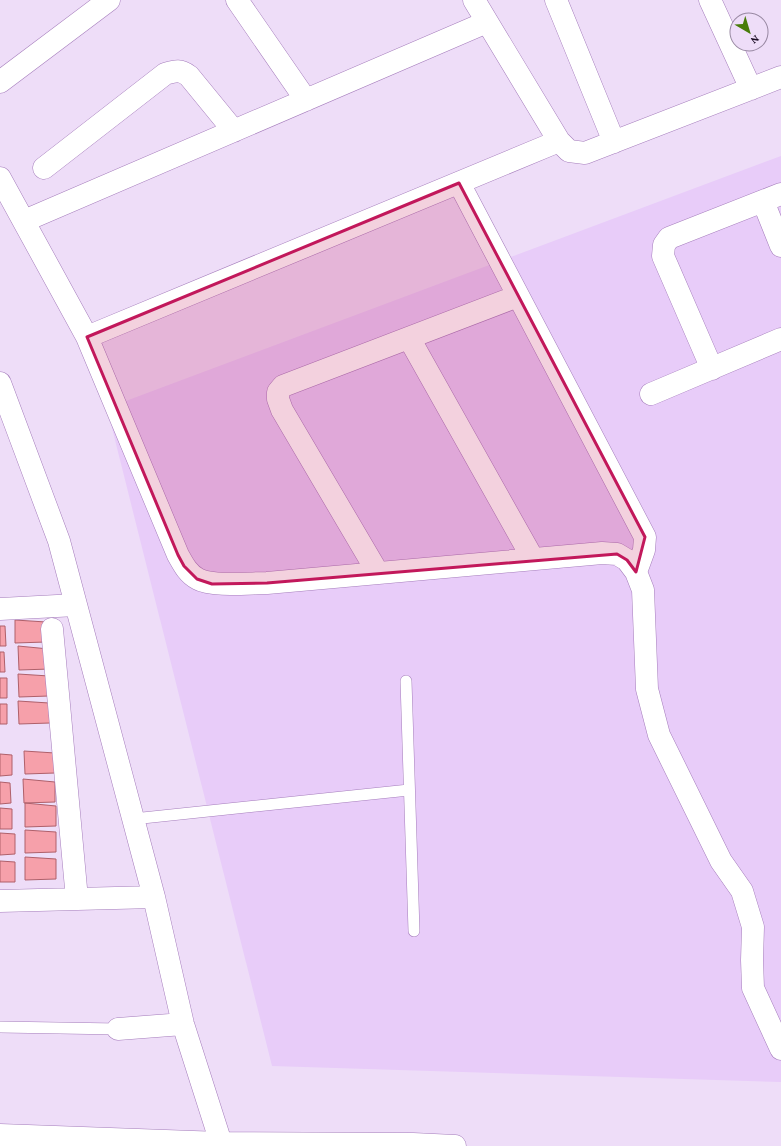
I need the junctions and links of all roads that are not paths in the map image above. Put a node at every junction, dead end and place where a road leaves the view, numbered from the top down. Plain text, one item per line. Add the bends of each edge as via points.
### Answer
1 (109, 0) edge
2 (237, 0) edge
3 (474, 0) edge
4 (556, 0) edge
5 (710, 0) edge
6 (487, 22) junction
7 (781, 77) edge
8 (0, 82) edge
9 (751, 89) junction
10 (306, 100) junction
11 (234, 131) junction
12 (560, 141) junction
13 (614, 142) junction
14 (44, 168) dead end
15 (0, 178) edge
16 (459, 183) junction
17 (772, 198) edge
18 (24, 221) junction
19 (781, 246) edge
20 (518, 296) junction
21 (87, 337) junction
22 (409, 338) junction
23 (781, 339) edge
24 (712, 369) junction
25 (0, 382) edge
26 (651, 394) dead end
27 (532, 559) junction
28 (636, 572) junction
29 (378, 573) junction
30 (76, 605) junction
31 (0, 609) edge
32 (52, 629) dead end
33 (406, 682) dead end
34 (409, 790) junction
35 (133, 819) junction
36 (154, 897) junction
37 (77, 900) junction
38 (0, 901) edge
39 (414, 931) dead end
40 (183, 1024) junction
41 (0, 1027) edge
42 (118, 1029) joint
43 (781, 1049) edge
44 (0, 1135) edge
45 (221, 1144) junction
46 (455, 1146) edge

1 - 8 main road
2 - 10 main road
3 - 6 main road
4 - 13 main road
5 - 9 main road
6 - 10 main road
6 - 12 main road
7 - 9 main road
9 - 13 main road
10 - 11 main road
11 - 14 main road via 189,76 184,72 175,71 165,74
11 - 18 main road
12 - 13 main road via 569,151 586,153
12 - 16 main road
15 - 18 main road
16 - 20 main road
16 - 21 main road
17 - 19 main road
17 - 24 main road via 669,238 664,245 663,256
18 - 21 main road
20 - 22 main road
20 - 28 main road via 645,537 644,550
21 - 29 main road via 178,555 184,566 197,579 212,584 267,583
22 - 27 main road
22 - 29 main road via 283,386 278,392 282,410
23 - 24 main road
24 - 26 main road
25 - 30 main road via 59,541
27 - 28 main road via 617,554 627,560
27 - 29 main road
28 - 43 main road via 643,590 647,690 659,735 722,861 742,891 753,927 754,988
30 - 31 main road
30 - 35 main road
32 - 37 main road
33 - 34 lane
34 - 35 lane
34 - 39 lane
35 - 36 main road
36 - 37 main road
36 - 40 main road
37 - 38 main road
40 - 42 main road
40 - 45 main road
41 - 42 lane
44 - 45 main road
45 - 46 main road

